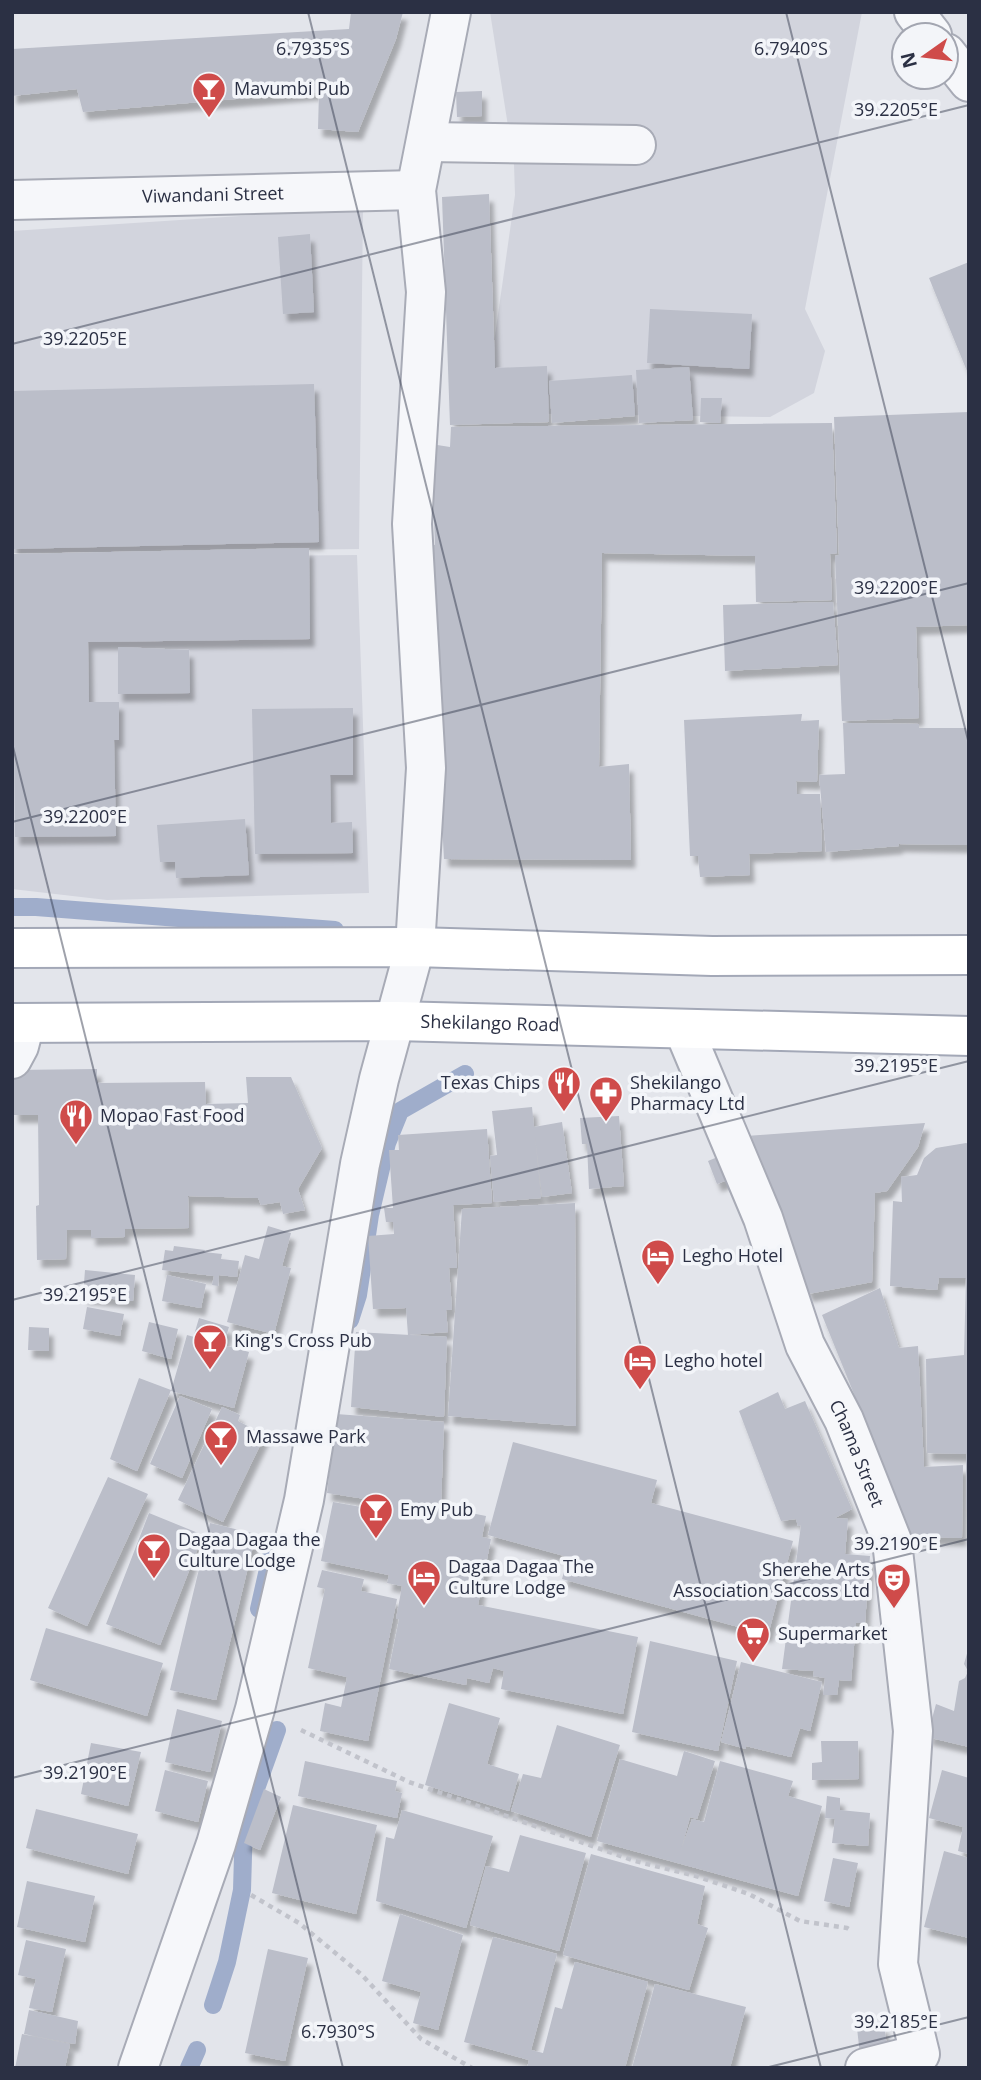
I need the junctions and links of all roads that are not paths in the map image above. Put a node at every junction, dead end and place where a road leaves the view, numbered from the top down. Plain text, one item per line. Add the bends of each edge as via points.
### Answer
1 (451, 12) edge
2 (427, 142) junction
3 (636, 145) dead end
4 (416, 190) junction
5 (12, 200) edge
6 (415, 947) junction
7 (12, 948) edge
8 (969, 955) edge
9 (395, 1021) junction
10 (19, 1023) edge
11 (684, 1030) junction
12 (969, 1036) edge
13 (12, 1059) edge
14 (138, 2068) edge
15 (865, 2068) edge

1 - 2 street
2 - 3 street
2 - 4 street
4 - 5 street, Viwandani Street
4 - 6 street via 426,292 412,524 426,768
6 - 7 main road
6 - 8 main road via 712,956
6 - 9 street
9 - 10 main road, Shekilango Road
9 - 11 main road, Shekilango Road
9 - 14 street via 360,1164 304,1500 255,1709 216,1844
10 - 13 street via 19,1046
11 - 12 main road, Shekilango Road
11 - 15 street, Chama Street via 763,1218 805,1345 844,1420 892,1541 913,1731 898,1964 920,2054

